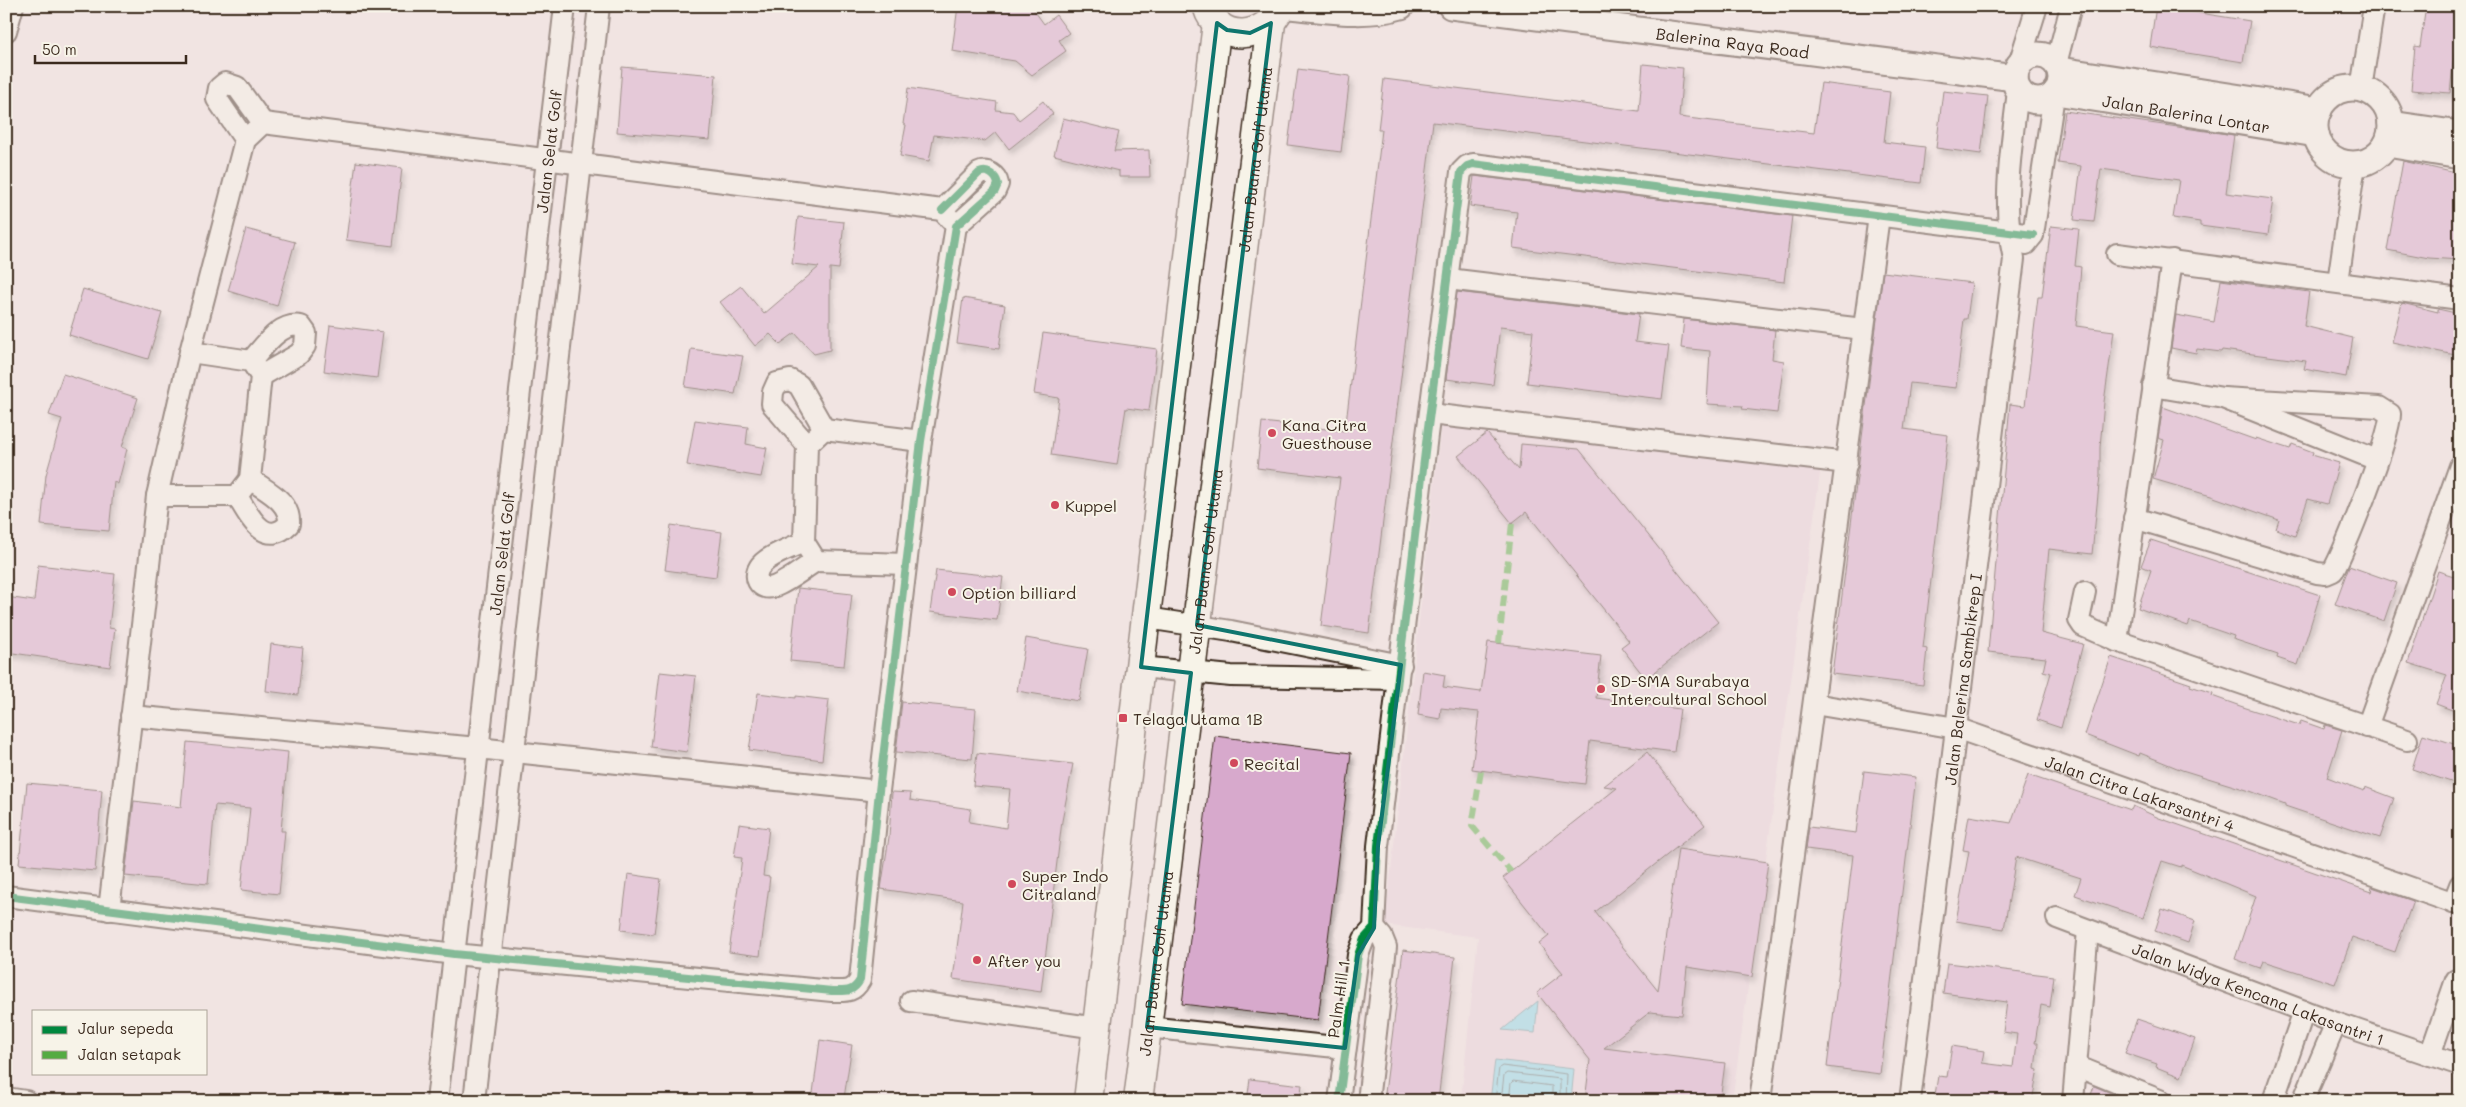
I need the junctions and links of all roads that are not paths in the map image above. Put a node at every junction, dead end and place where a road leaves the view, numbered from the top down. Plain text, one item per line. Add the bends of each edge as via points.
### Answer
1 (13, 6) edge
2 (566, 6) edge
3 (599, 6) edge
4 (1401, 6) edge
5 (1451, 6) edge
6 (2037, 6) edge
7 (2071, 6) edge
8 (2374, 6) edge
9 (1280, 12) edge
10 (1212, 15) edge
11 (6, 31) edge
12 (2017, 77) junction
13 (2057, 80) junction
14 (2361, 89) junction
15 (2319, 110) junction
16 (263, 123) junction
17 (2316, 134) junction
18 (2389, 134) junction
19 (2460, 134) edge
20 (245, 140) junction
21 (2460, 156) edge
22 (547, 161) junction
23 (2354, 164) junction
24 (581, 165) junction
25 (942, 210) junction
26 (1879, 216) junction
27 (956, 226) junction
28 (2008, 233) junction
29 (2033, 235) junction
30 (2118, 254) dead end
31 (2014, 259) junction
32 (2172, 260) junction
33 (1448, 279) junction
34 (2338, 282) junction
35 (2460, 299) edge
36 (1863, 329) junction
37 (190, 352) junction
38 (2153, 386) junction
39 (2223, 398) junction
40 (1430, 414) junction
41 (824, 429) junction
42 (921, 441) junction
43 (807, 445) junction
44 (2378, 460) junction
45 (1847, 463) junction
46 (2460, 466) edge
47 (250, 480) junction
48 (157, 496) junction
49 (237, 496) junction
50 (2134, 518) junction
51 (804, 542) junction
52 (816, 562) junction
53 (906, 564) junction
54 (2085, 592) dead end
55 (1146, 618) junction
56 (1197, 625) junction
57 (2117, 641) junction
58 (1141, 667) junction
59 (1400, 672) junction
60 (1191, 673) junction
61 (1814, 704) junction
62 (131, 716) junction
63 (2367, 727) junction
64 (1956, 728) junction
65 (2407, 740) dead end
66 (478, 748) junction
67 (514, 752) junction
68 (879, 792) junction
69 (6, 896) edge
70 (2458, 898) edge
71 (110, 910) junction
72 (2057, 918) dead end
73 (1374, 928) junction
74 (2088, 930) junction
75 (454, 954) junction
76 (491, 958) junction
77 (2456, 980) dead end
78 (910, 1001) dead end
79 (2304, 1011) junction
80 (2336, 1023) junction
81 (1147, 1027) junction
82 (1097, 1028) junction
83 (1345, 1048) junction
84 (2430, 1055) junction
85 (2460, 1065) edge
86 (2076, 1066) junction
87 (6, 1098) edge
88 (26, 1101) edge
89 (436, 1101) edge
90 (474, 1101) edge
91 (1088, 1101) edge
92 (1138, 1101) edge
93 (1339, 1101) edge
94 (1368, 1101) edge
95 (1760, 1101) edge
96 (1910, 1101) edge
97 (2073, 1101) edge
98 (2162, 1101) edge
99 (2273, 1101) edge
100 (2304, 1101) edge

1 - 11 street
2 - 22 street, Jalan Selat Golf
3 - 24 street, Jalan Selat Golf
4 - 9 street via 1362,12
5 - 12 street, Balerina Raya Road
6 - 12 street, Jalan Balerina Sambikrep I
7 - 13 street
8 - 14 street
9 - 10 main road via 1250,33 1227,30
9 - 56 main road, Jalan Buana Golf Utama
10 - 55 main road
12 - 13 street via 2023,96 2039,101
12 - 13 street via 2034,55 2050,58
12 - 28 street, Jalan Balerina Sambikrep I via 2007,191
13 - 15 street, Jalan Balerina Lontar
13 - 17 street, Jalan Balerina Lontar
13 - 29 street
14 - 15 street via 2336,92
14 - 18 street via 2376,96 2387,108
15 - 17 street
16 - 20 street
16 - 20 street via 237,87 226,83 219,88 217,99
16 - 22 street
17 - 23 street via 2330,156
18 - 19 street
18 - 21 street
18 - 23 street via 2373,158
20 - 37 street
22 - 24 street
22 - 66 street, Jalan Selat Golf
23 - 34 street
24 - 25 street
24 - 67 street, Jalan Selat Golf
25 - 27 street
25 - 27 street via 979,173 989,172 997,179 995,191
26 - 28 street
26 - 33 street via 1473,164 1461,172
26 - 36 street
27 - 42 street
28 - 29 street
28 - 31 street, Jalan Balerina Sambikrep I
29 - 31 street
30 - 32 street
31 - 64 street, Jalan Balerina Sambikrep I
32 - 34 street
32 - 38 street
33 - 36 street
33 - 40 street
34 - 35 street
36 - 45 street
37 - 47 street via 256,368
37 - 48 street
38 - 39 street
38 - 50 street
39 - 44 street
39 - 44 street via 2379,407 2390,414 2390,421
40 - 45 street
40 - 59 street
41 - 42 street
41 - 43 street
41 - 43 street via 799,385 790,380 777,383 772,404
42 - 53 street
43 - 51 street
44 - 50 street via 2337,564 2326,574
45 - 61 street
46 - 63 street
47 - 49 street
47 - 49 street via 286,508 290,515 289,524 282,531 270,533 258,528
48 - 49 street
48 - 62 street
50 - 57 street
51 - 52 street
51 - 52 street via 762,564 755,578 765,588 776,586
52 - 53 street
53 - 68 street
54 - 57 street via 2080,624
55 - 56 street
55 - 58 main road
56 - 59 street
56 - 60 main road, Jalan Buana Golf Utama
57 - 63 street
58 - 60 street
58 - 82 main road
59 - 60 street
59 - 73 street via 1378,846
60 - 81 main road, Jalan Buana Golf Utama
61 - 64 street, Jalan Citra Lakarsantri 4
61 - 95 street
62 - 66 street
62 - 71 street
63 - 65 street
64 - 70 street, Jalan Citra Lakarsantri 4
64 - 96 street, Jalan Balerina Sambikrep I
66 - 67 street
66 - 75 street, Jalan Selat Golf
67 - 68 street
67 - 76 street, Jalan Selat Golf
68 - 76 street via 860,980 849,991
69 - 71 street
71 - 75 street
72 - 74 street, Jalan Widya Kencana Lakasantri 1
73 - 83 street, Palm Hill 1 via 1364,939 1358,955
73 - 94 street via 1386,948
74 - 79 street, Jalan Widya Kencana Lakasantri 1
74 - 86 street
75 - 76 street
75 - 89 street, Jalan Selat Golf
76 - 90 street, Jalan Selat Golf
77 - 84 street
78 - 82 street
79 - 80 street, Jalan Widya Kencana Lakasantri 1
79 - 99 street
80 - 84 street, Jalan Widya Kencana Lakasantri 1
80 - 100 street
81 - 83 street, Palm Hill 1
81 - 92 main road, Jalan Buana Golf Utama
82 - 91 main road
83 - 93 street, Palm Hill 1
84 - 85 street, Jalan Widya Kencana Lakasantri 1
86 - 97 street
86 - 98 street
87 - 88 street

